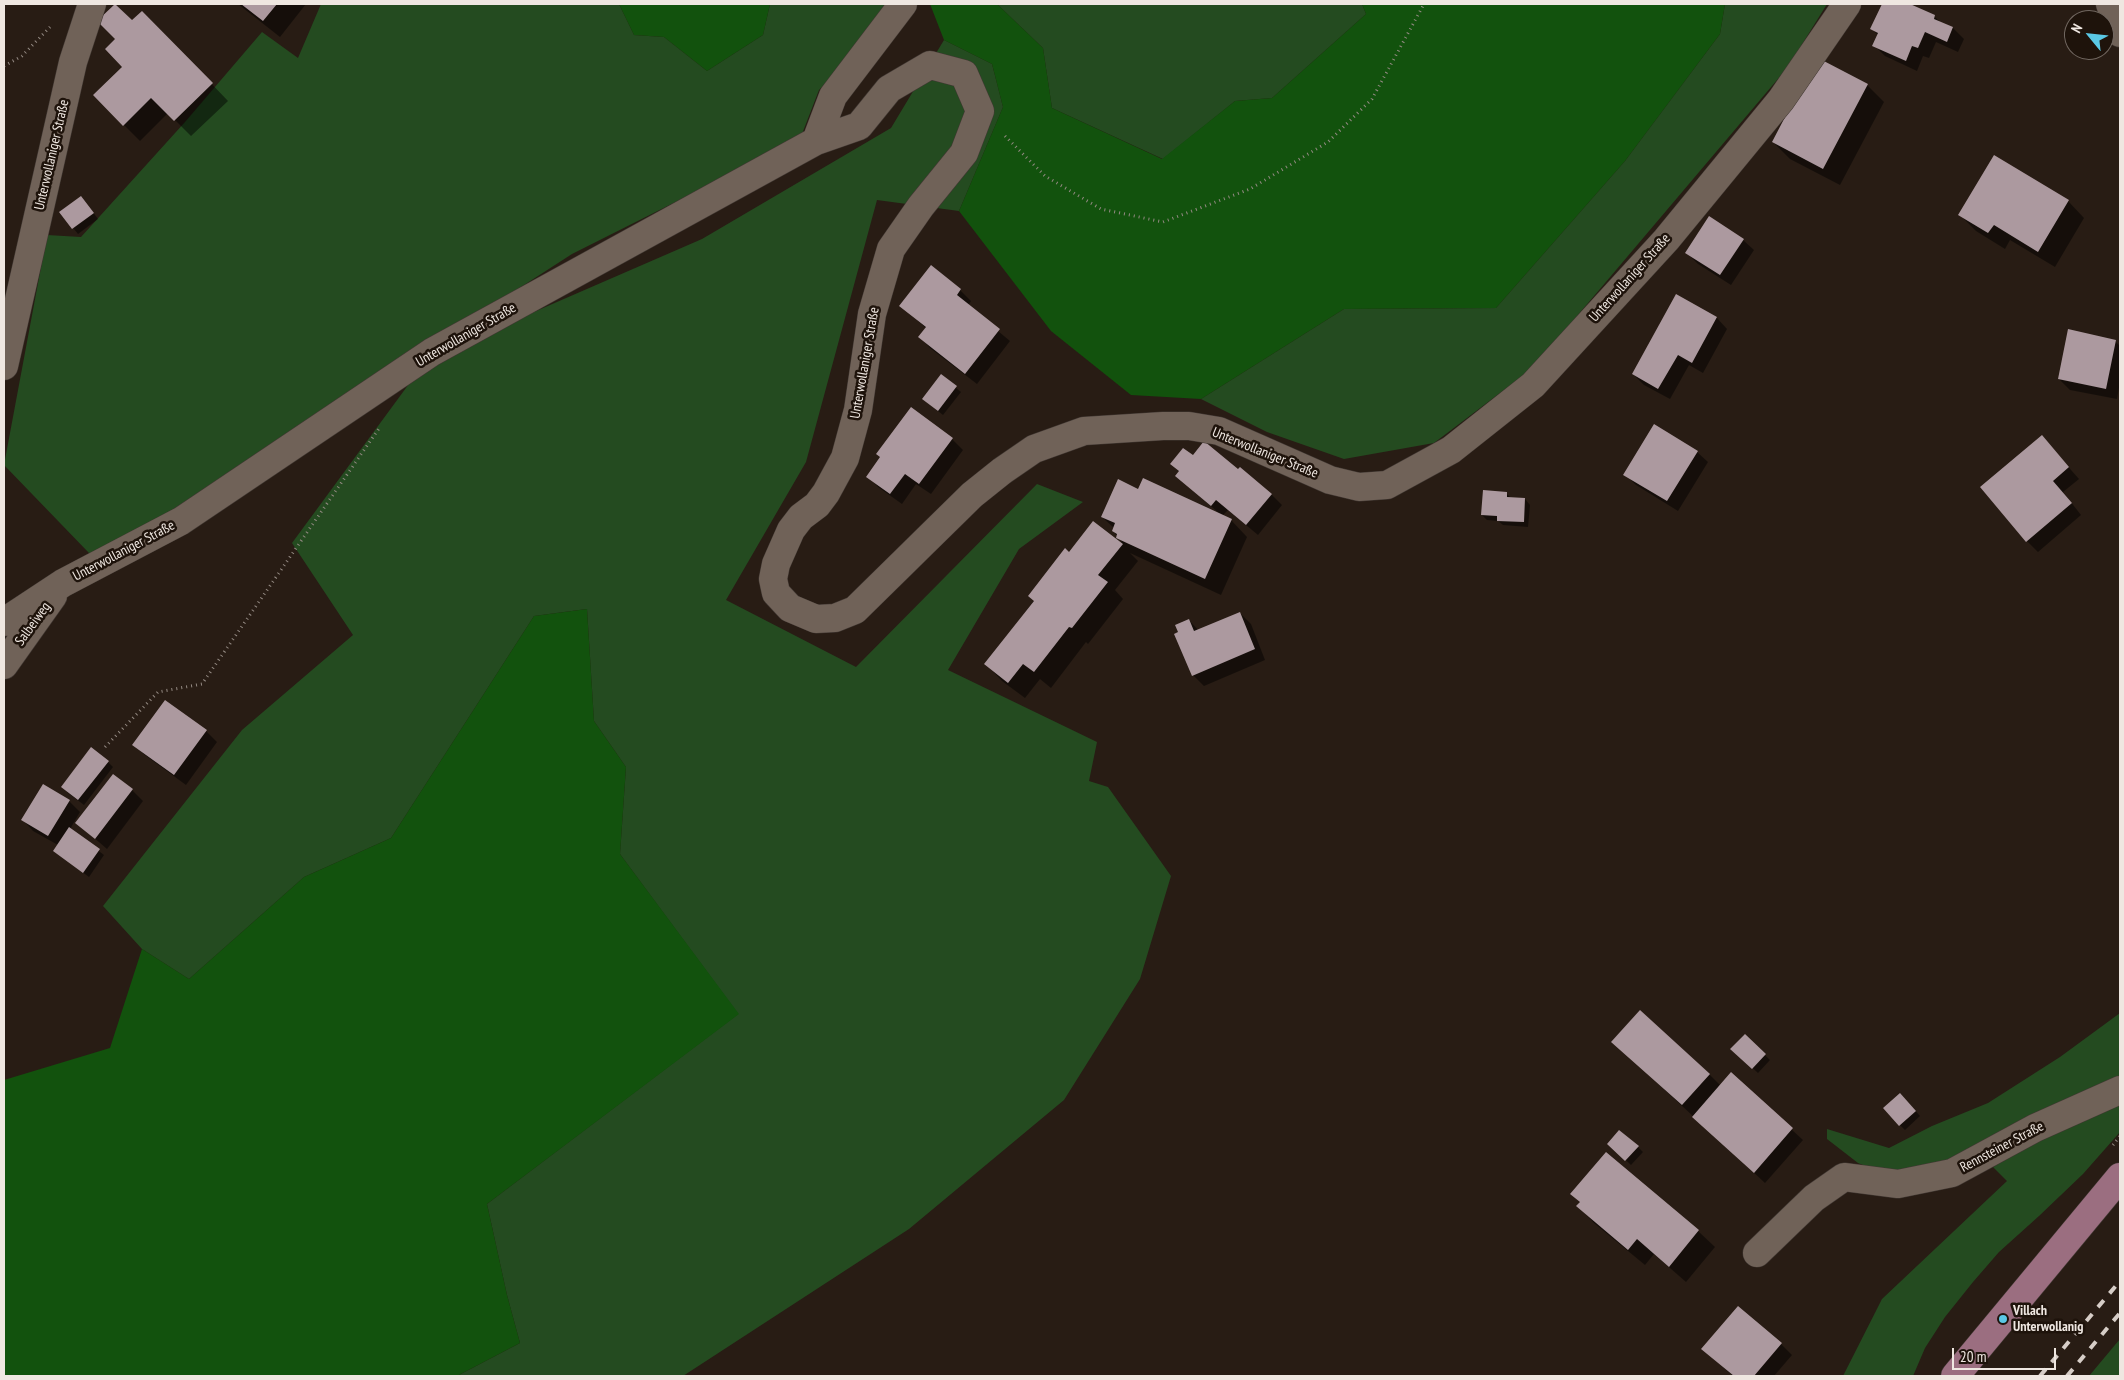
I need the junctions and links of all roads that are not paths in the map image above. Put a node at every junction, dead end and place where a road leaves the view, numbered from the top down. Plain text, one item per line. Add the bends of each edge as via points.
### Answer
1 (92, 4) edge
2 (903, 4) edge
3 (1847, 4) edge
4 (2110, 4) edge
5 (2120, 33) edge
6 (816, 141) junction
7 (4, 366) edge
8 (63, 583) junction
9 (4, 622) edge
10 (4, 665) edge
11 (2120, 1090) edge
12 (2120, 1177) edge
13 (1757, 1253) dead end
14 (1955, 1376) edge

1 - 7 street, Unterwollaniger Straße via 73,62
2 - 6 street via 833,96
3 - 6 street, Unterwollaniger Straße via 1781,100 1666,240 1533,385 1451,450 1387,485 1359,487 1330,480 1219,431 1189,426 1084,431 1034,449 1002,471 972,495 855,610 835,618 816,619 790,608 776,592 772,579 776,564 792,530 826,493 845,458 858,410 872,314 891,249 964,153 980,111 964,74 930,65 889,89 859,126
4 - 5 street
6 - 8 street, Unterwollaniger Straße via 432,352 181,520
8 - 9 street, Unterwollaniger Straße
8 - 10 street, Salbeiweg
11 - 13 street, Rennsteiner Straße via 2035,1128 1952,1173 1898,1184 1844,1177 1814,1198
12 - 14 main road

